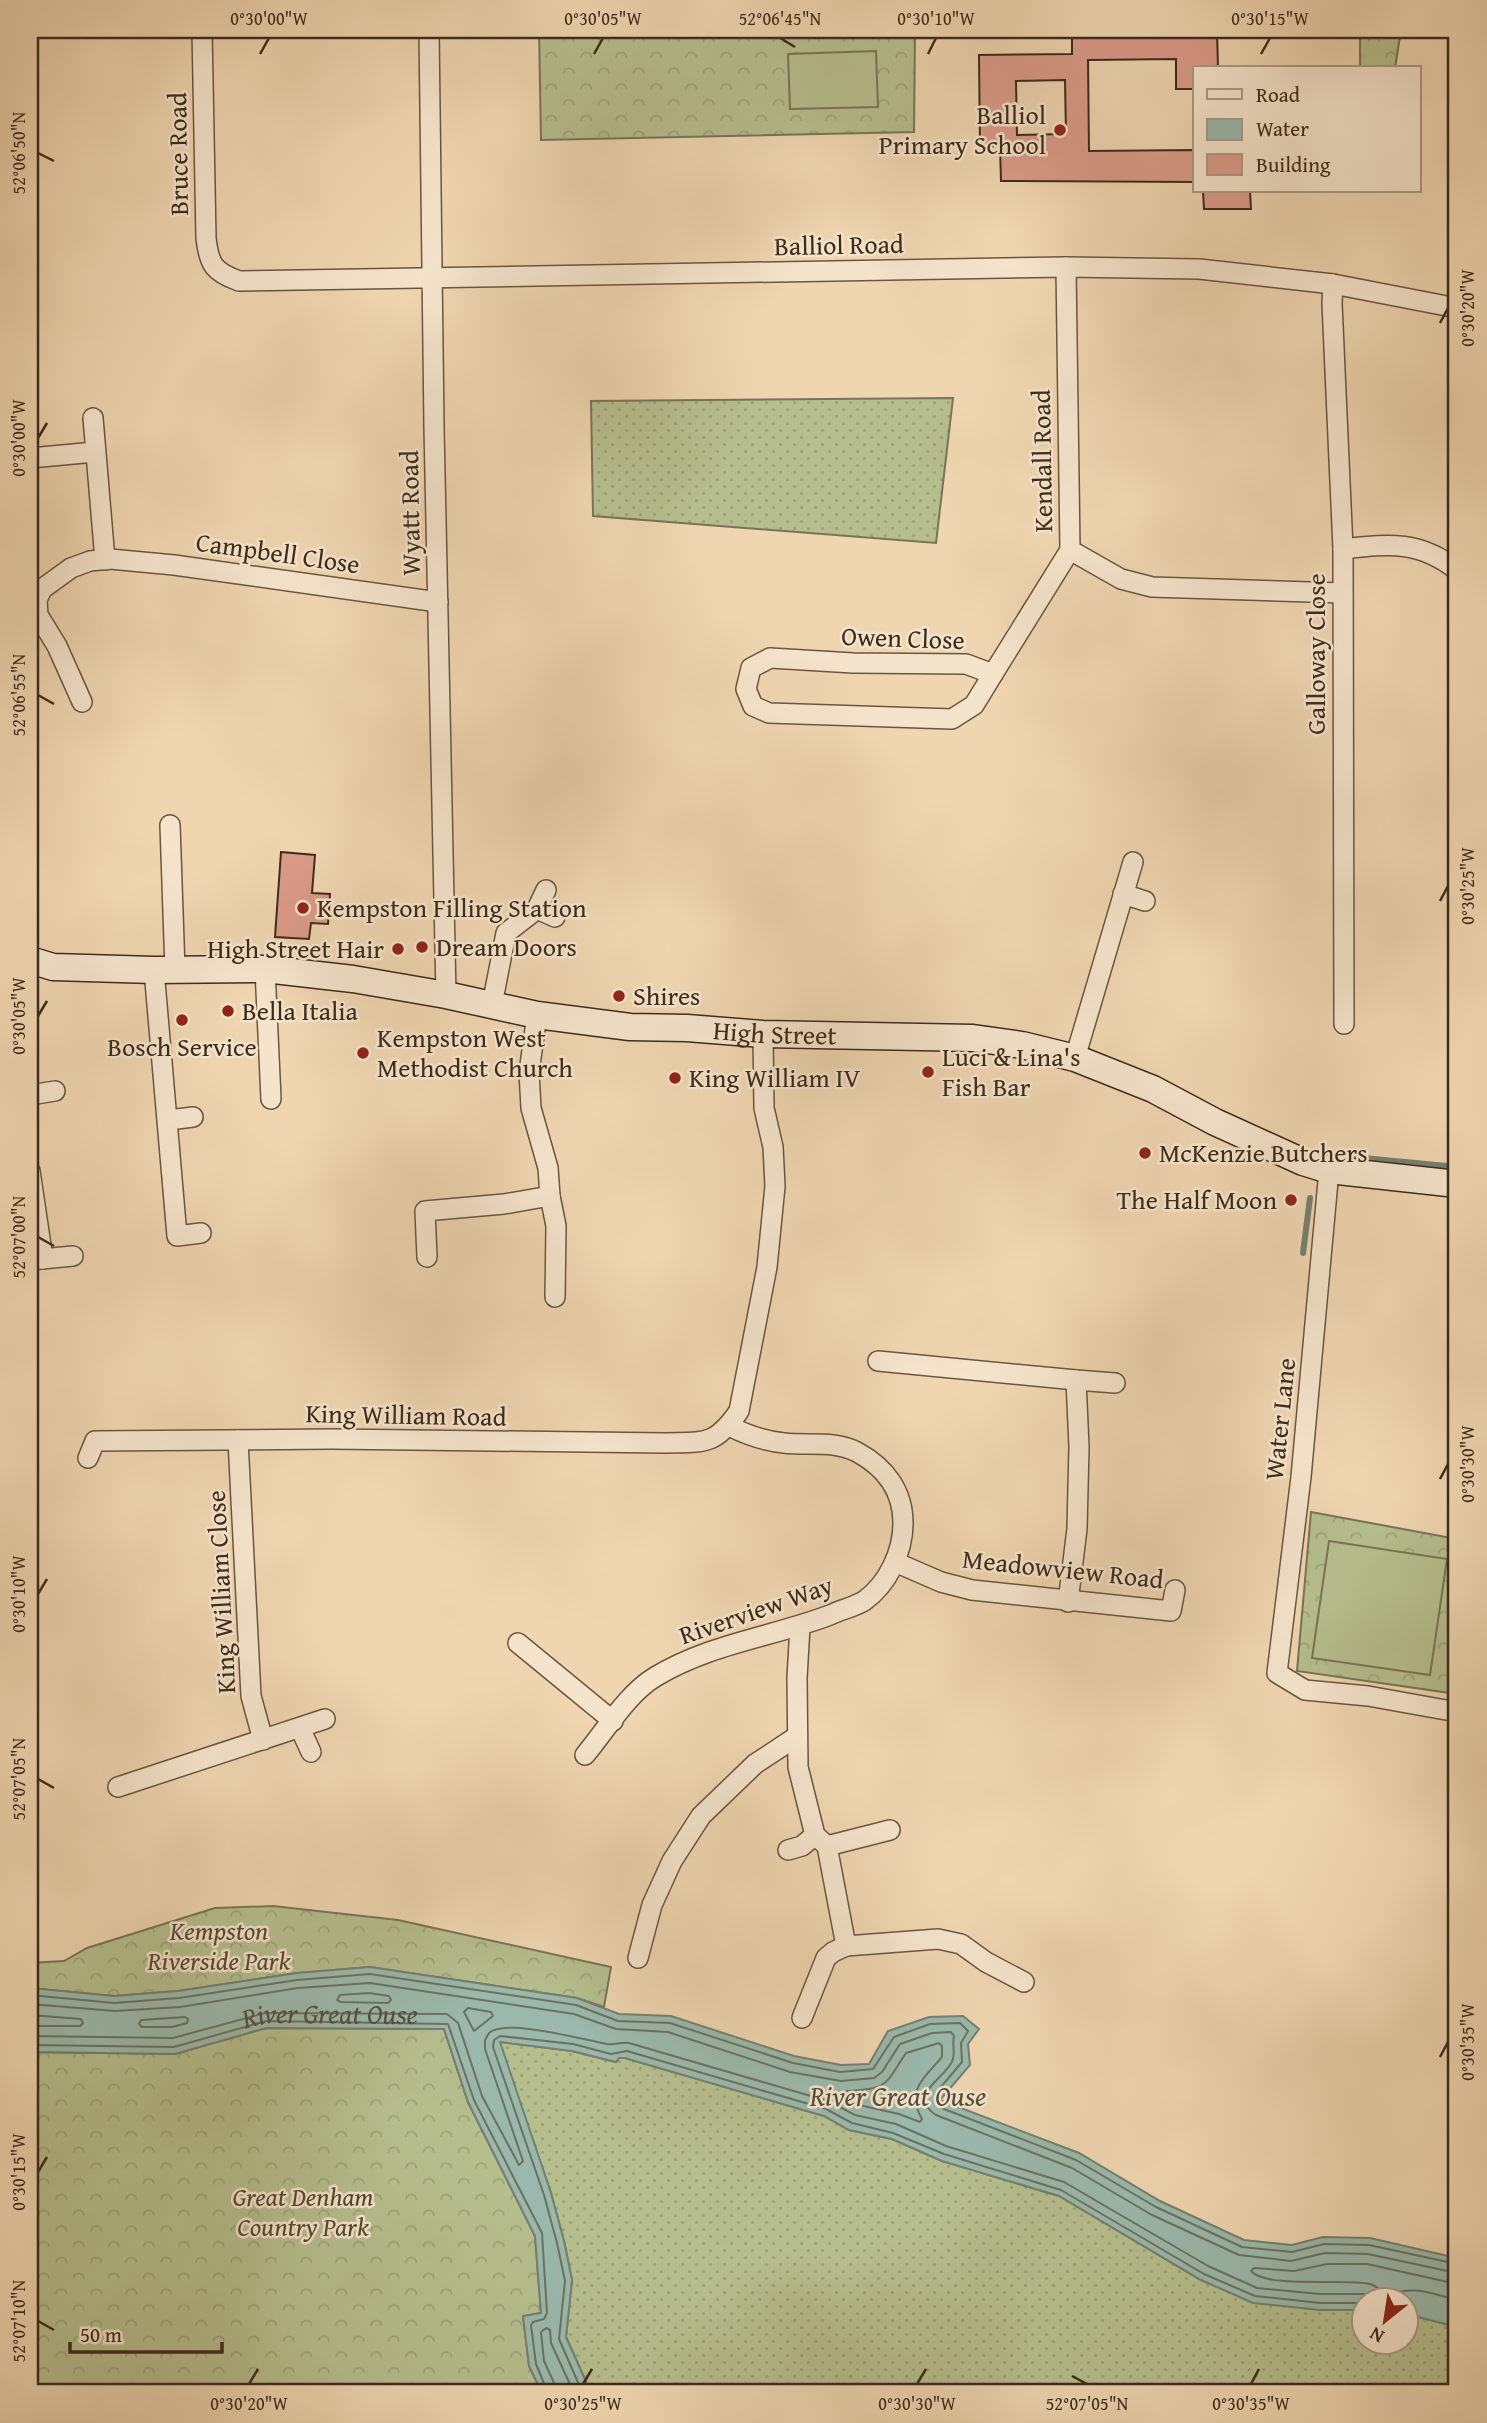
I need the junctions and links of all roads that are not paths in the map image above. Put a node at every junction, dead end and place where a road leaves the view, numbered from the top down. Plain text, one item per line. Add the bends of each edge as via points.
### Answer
1 (202, 30) edge
2 (429, 30) edge
3 (1066, 267) junction
4 (219, 274) joint
5 (432, 279) junction
6 (1334, 284) junction
7 (1457, 308) edge
8 (93, 418) dead end
9 (95, 452) junction
10 (30, 458) edge
11 (1343, 549) junction
12 (1070, 550) junction
13 (108, 559) junction
14 (1457, 570) edge
15 (1342, 593) junction
16 (438, 602) junction
17 (993, 674) junction
18 (82, 702) dead end
19 (170, 825) dead end
20 (1133, 862) dead end
21 (546, 890) dead end
22 (1123, 894) junction
23 (1145, 901) dead end
24 (30, 960) edge
25 (265, 969) junction
26 (164, 970) junction
27 (446, 995) junction
28 (492, 1005) junction
29 (537, 1015) junction
30 (1343, 1024) dead end
31 (763, 1034) junction
32 (1075, 1058) junction
33 (55, 1091) dead end
34 (30, 1095) edge
35 (271, 1099) dead end
36 (193, 1117) dead end
37 (169, 1121) junction
38 (1329, 1170) junction
39 (30, 1171) edge
40 (1457, 1184) edge
41 (551, 1196) junction
42 (201, 1233) dead end
43 (73, 1256) dead end
44 (427, 1257) dead end
45 (36, 1260) edge
46 (555, 1297) dead end
47 (878, 1361) dead end
48 (1076, 1380) junction
49 (1115, 1382) dead end
50 (729, 1426) junction
51 (238, 1440) junction
52 (88, 1458) dead end
53 (895, 1562) junction
54 (1175, 1590) dead end
55 (1068, 1602) junction
56 (800, 1626) junction
57 (518, 1643) dead end
58 (1457, 1712) edge
59 (324, 1719) dead end
60 (613, 1720) junction
61 (300, 1728) junction
62 (796, 1737) junction
63 (263, 1740) junction
64 (311, 1752) dead end
65 (584, 1755) dead end
66 (118, 1787) dead end
67 (890, 1830) dead end
68 (821, 1841) junction
69 (788, 1850) dead end
70 (846, 1946) junction
71 (638, 1958) dead end
72 (1024, 1982) dead end
73 (802, 2018) dead end

1 - 4 street, Bruce Road via 206,238 208,258
2 - 5 street, Wyatt Road
3 - 5 street, Balliol Road
3 - 6 street, Balliol Road via 1199,269
3 - 12 street, Kendall Road
4 - 5 street, Balliol Road via 239,281
5 - 16 street, Wyatt Road
6 - 7 street, Balliol Road
6 - 11 street, Galloway Close
8 - 9 street
9 - 10 street
9 - 13 street
11 - 14 street via 1410,547 1434,554
11 - 15 street, Galloway Close
12 - 15 street via 1121,579 1152,587
12 - 17 street, Kendall Road
13 - 16 street, Campbell Close
13 - 18 street, Campbell Close via 71,568 42,589 37,600 38,615
15 - 30 street, Galloway Close
16 - 27 street, Wyatt Road
17 - 17 street, Owen Close via 974,705 952,719 769,713 753,706 746,689 751,668 770,658 966,664
19 - 26 street
20 - 22 street
21 - 28 street via 546,913 506,933
22 - 23 street
22 - 32 street
24 - 26 main road, High Street via 53,967
25 - 26 main road, High Street
25 - 27 main road, High Street
25 - 35 street
26 - 37 street
27 - 28 main road, High Street
28 - 29 main road, High Street
29 - 31 main road, High Street via 629,1027
29 - 41 street via 529,1072 531,1108
31 - 32 main road, High Street via 973,1038
31 - 50 street via 764,1108 775,1186 752,1354 739,1411
32 - 38 main road, High Street
33 - 34 street
36 - 37 street
37 - 42 street via 177,1236
38 - 40 main road, High Street
38 - 58 street, Water Lane via 1305,1437 1277,1673 1305,1690
39 - 45 street
41 - 44 street via 425,1211
41 - 46 street via 556,1226
43 - 45 street
47 - 48 street
48 - 49 street
48 - 55 street via 1077,1529
50 - 51 street, King William Road via 701,1443
50 - 53 street, Riverview Way via 755,1439 823,1443 855,1451 876,1465 893,1483 903,1507 903,1533
51 - 52 street, King William Road via 95,1441
51 - 63 street, King William Close via 251,1696
53 - 55 street, Meadowview Road via 972,1590
53 - 56 street, Riverview Way via 863,1602
54 - 55 street, Meadowview Road via 1171,1611
56 - 60 street, Riverview Way via 689,1658 653,1678
56 - 62 street
57 - 60 street
59 - 61 street
60 - 65 street, Riverview Way
61 - 63 street
61 - 64 street
62 - 68 street via 798,1767
62 - 71 street via 755,1764 701,1816 657,1894
63 - 66 street via 144,1770
67 - 68 street
68 - 69 street
68 - 70 street
70 - 72 street via 953,1940
70 - 73 street via 826,1958

